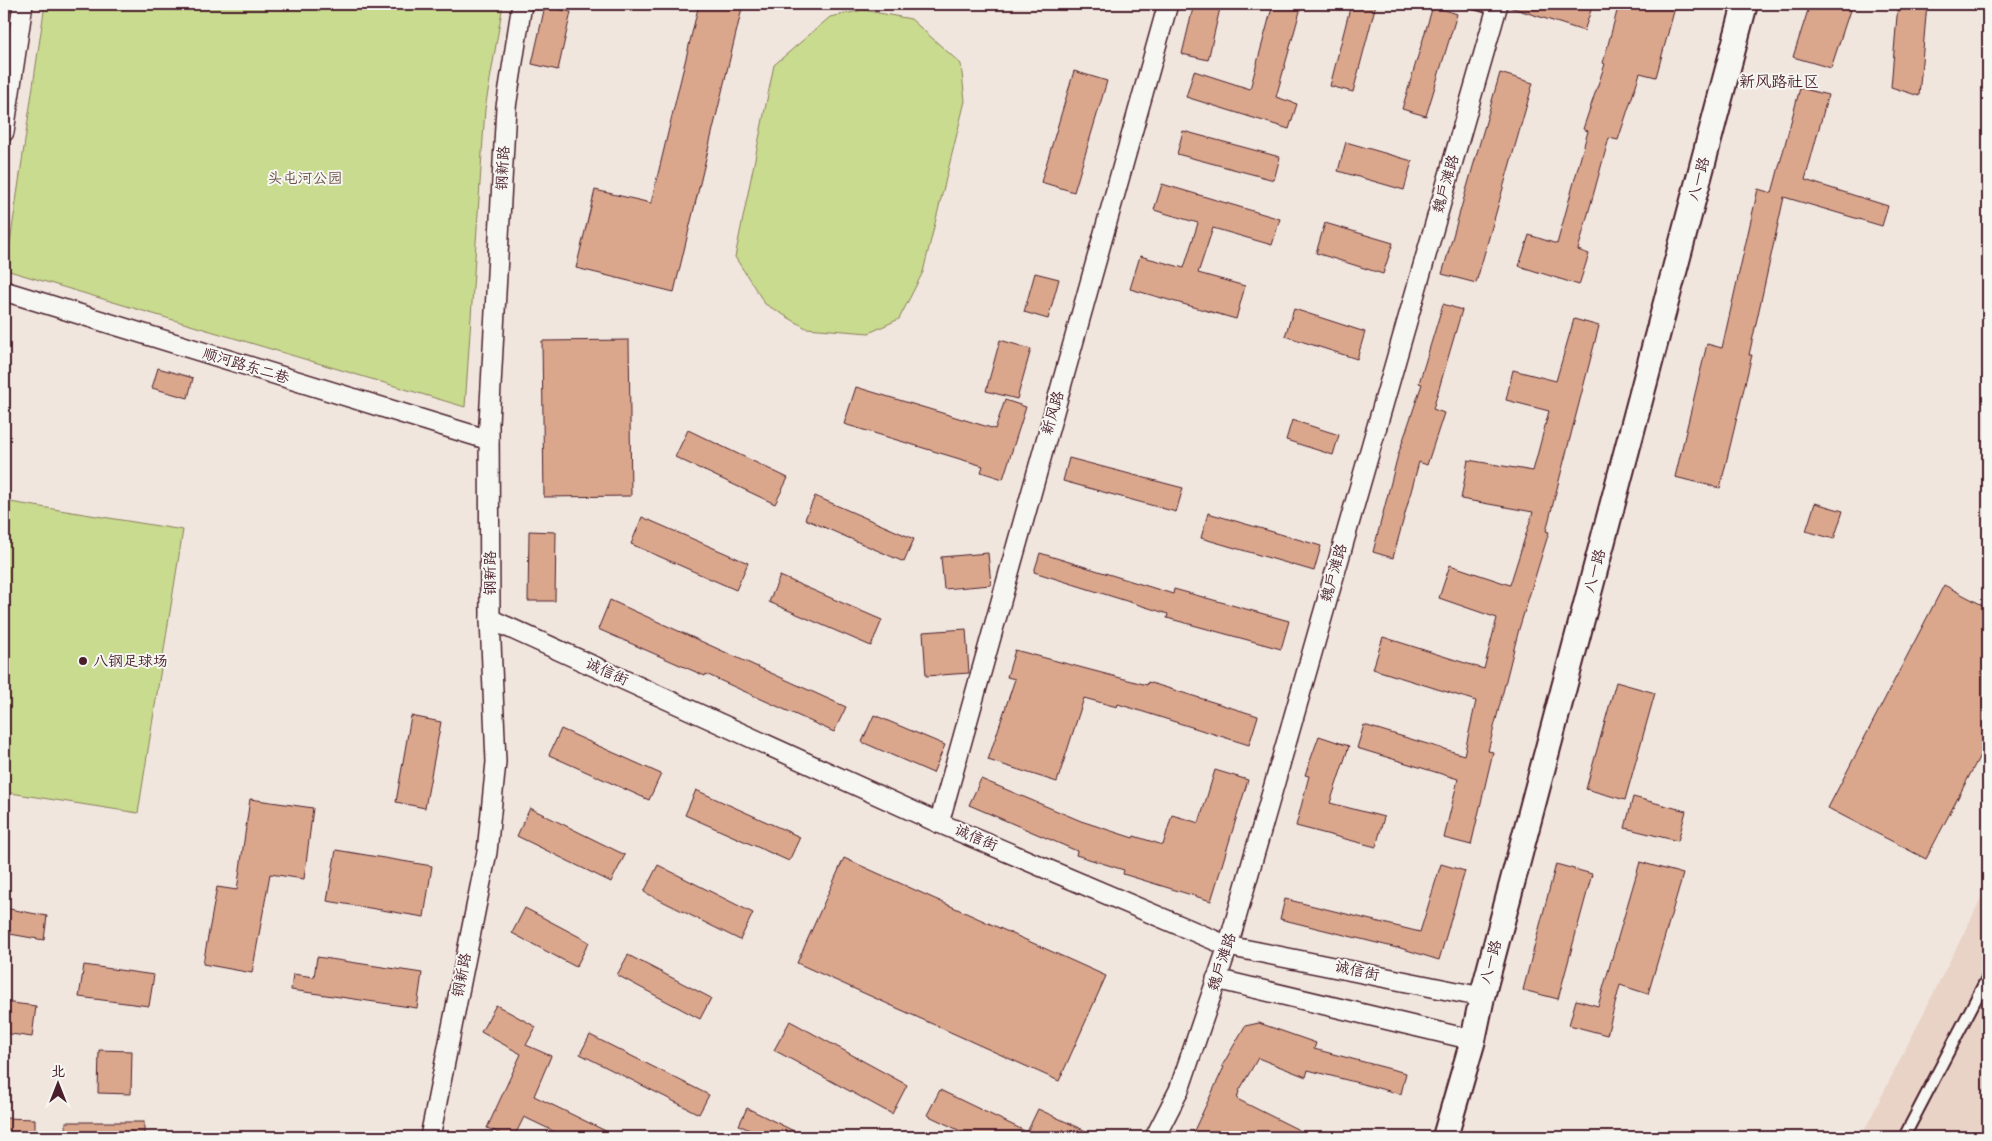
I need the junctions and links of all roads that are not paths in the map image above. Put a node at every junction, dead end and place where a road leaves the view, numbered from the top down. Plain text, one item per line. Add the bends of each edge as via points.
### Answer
1 (23, 4) edge
2 (522, 4) edge
3 (1168, 4) edge
4 (1477, 4) edge
5 (1745, 4) edge
6 (1497, 6) edge
7 (4, 132) edge
8 (4, 291) edge
9 (489, 440) junction
10 (490, 618) junction
11 (939, 823) junction
12 (1228, 946) junction
13 (1988, 976) edge
14 (1216, 979) junction
15 (1482, 997) junction
16 (1473, 1040) junction
17 (430, 1137) edge
18 (1155, 1137) edge
19 (1445, 1137) edge
20 (1904, 1137) edge

1 - 7 street
2 - 9 street, 钢新路 via 506,106
3 - 11 street, 新风路
4 - 6 lane
5 - 15 street, 八一路
6 - 12 street, 魏户滩路
8 - 9 street, 顺河路东二巷
9 - 10 street, 钢新路
10 - 11 street, 诚信街
10 - 17 street, 钢新路 via 496,762 487,852
11 - 12 street, 诚信街
12 - 14 street, 魏户滩路
12 - 15 street, 诚信街
13 - 20 lane
14 - 16 street
14 - 18 street, 魏户滩路 via 1179,1090
15 - 16 street, 八一路
16 - 19 street, 八一路

